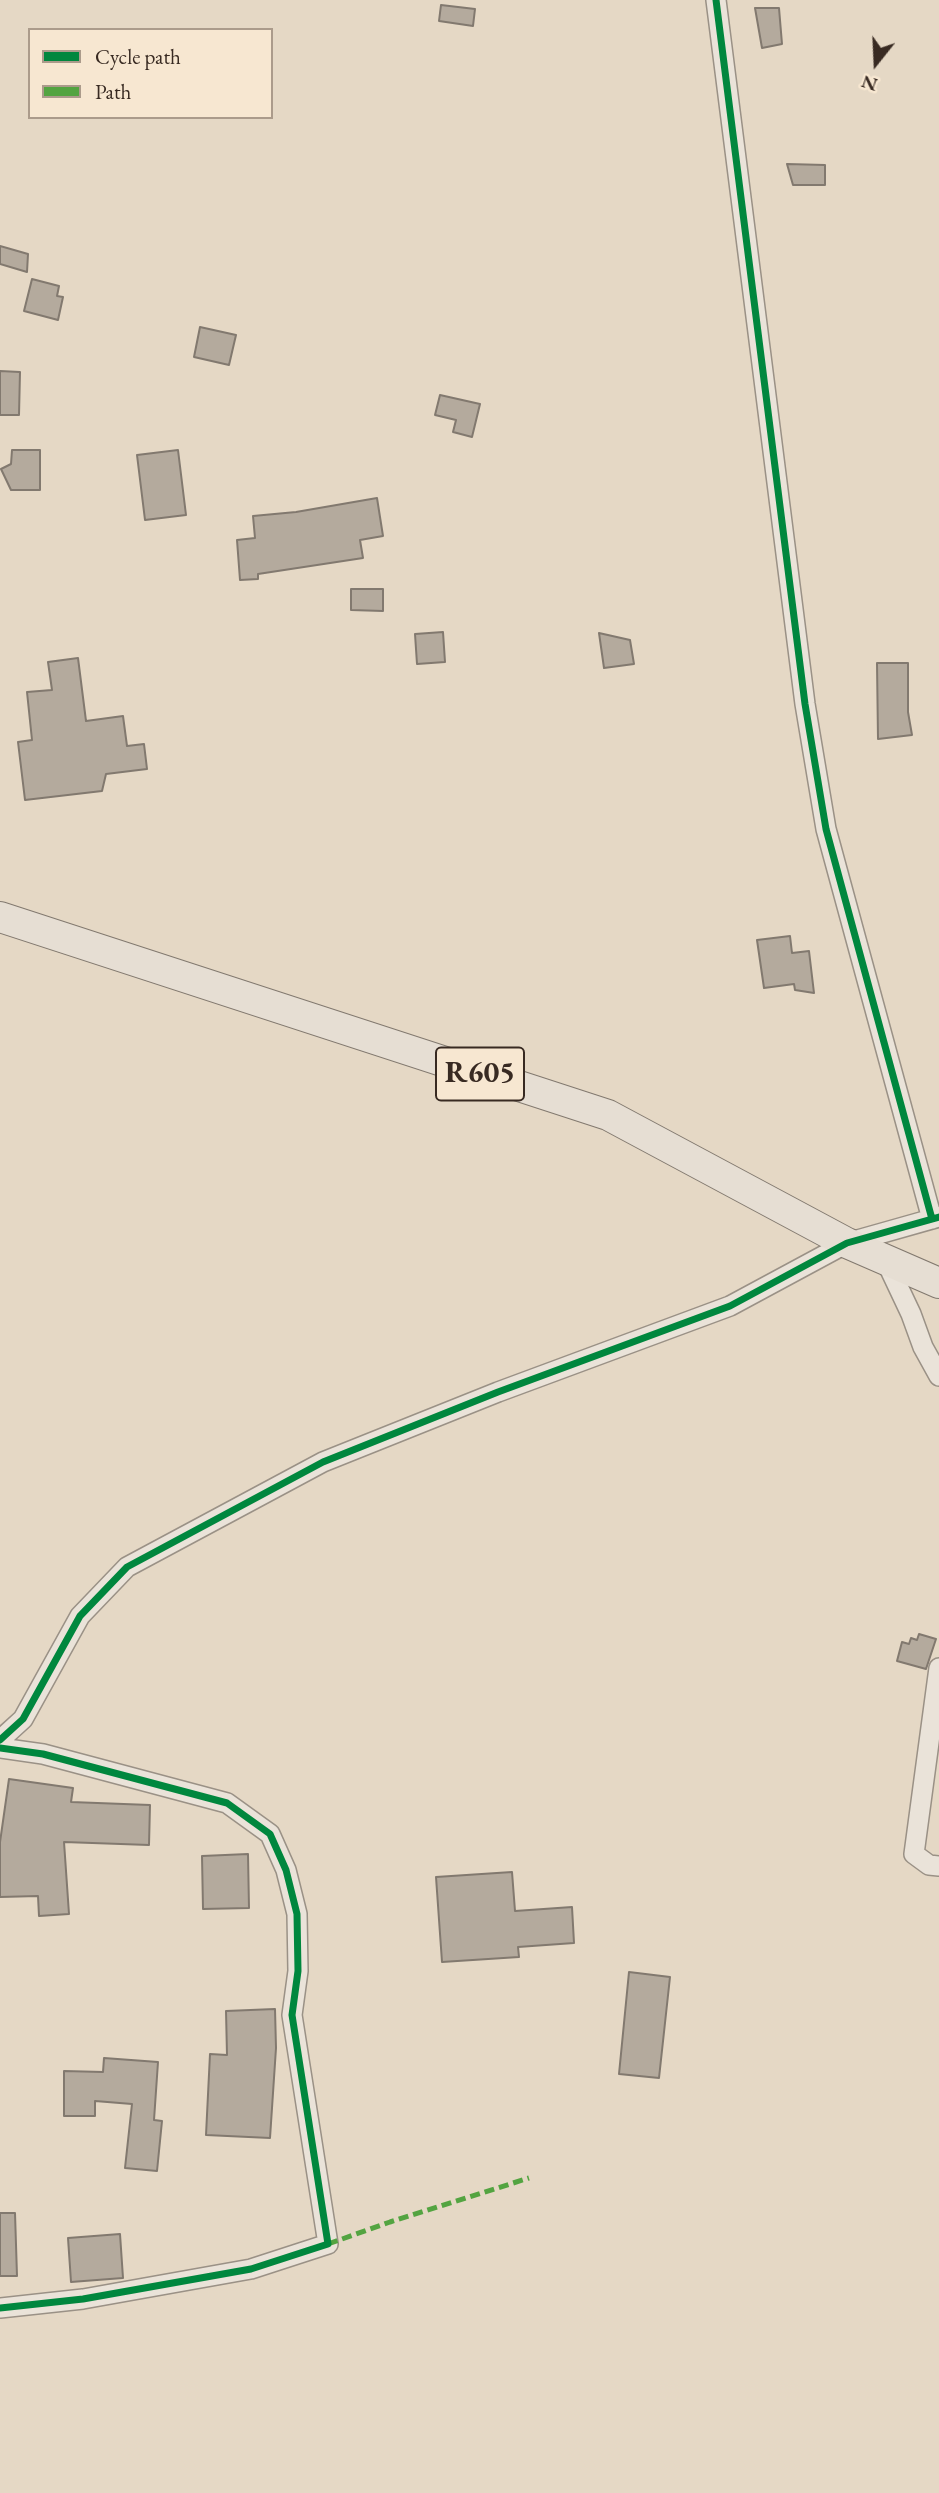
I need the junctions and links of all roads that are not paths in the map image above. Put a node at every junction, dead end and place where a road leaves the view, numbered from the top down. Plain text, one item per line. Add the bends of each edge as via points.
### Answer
1 (716, 0) edge
2 (0, 917) edge
3 (935, 1218) edge
4 (847, 1243) junction
5 (885, 1259) junction
6 (939, 1283) edge
7 (939, 1376) edge
8 (939, 1668) edge
9 (0, 1740) edge
10 (0, 1748) edge
11 (939, 1866) edge
12 (0, 2308) edge

1 - 3 street via 805,704 826,829
2 - 4 main road, R605 via 608,1115
3 - 4 street
4 - 5 main road, R605
4 - 9 street via 730,1306 323,1462 127,1567 80,1616 23,1719
5 - 6 main road, R605
5 - 7 street
8 - 11 street via 914,1854
10 - 12 street via 43,1754 227,1802 270,1834 286,1870 297,1914 298,1971 292,2015 328,2244 251,2269 83,2299

